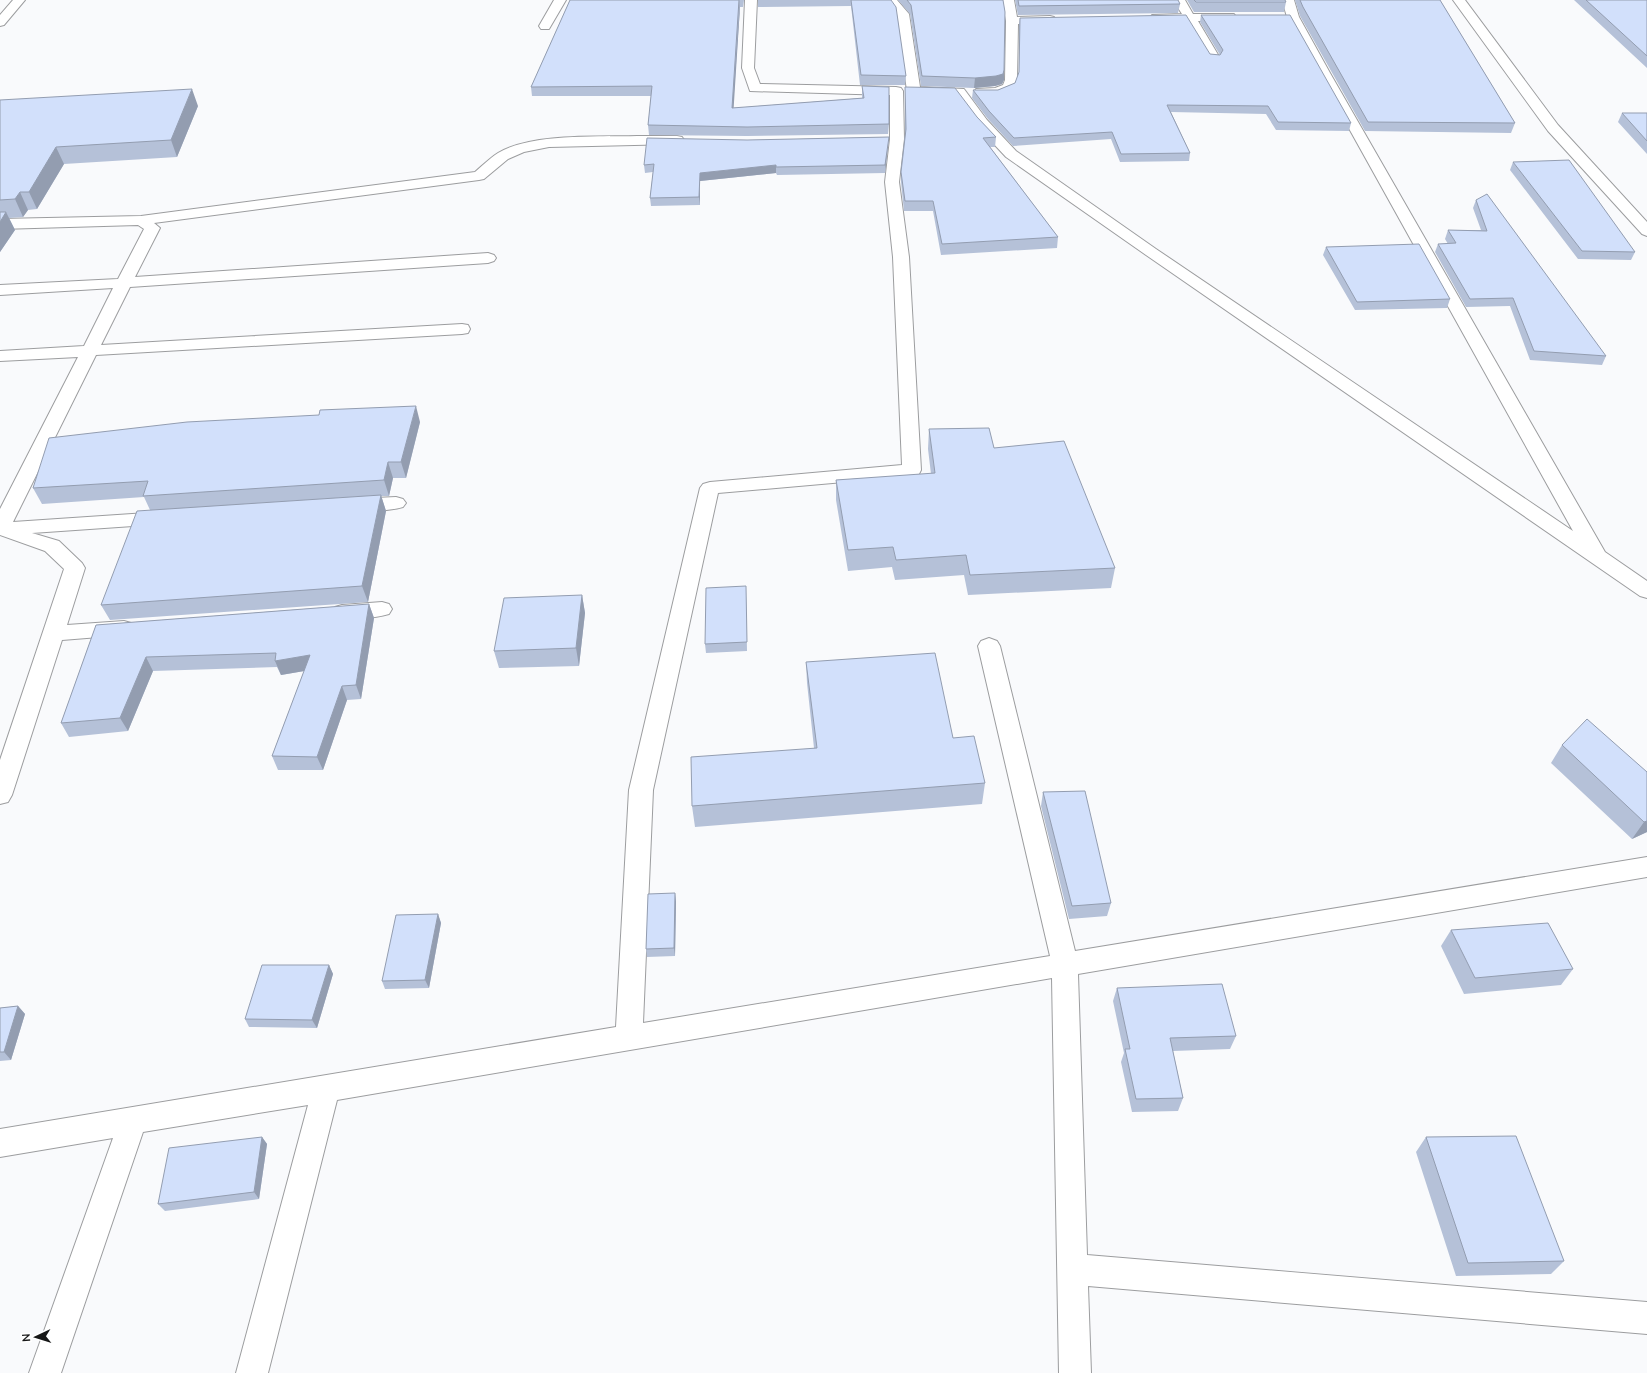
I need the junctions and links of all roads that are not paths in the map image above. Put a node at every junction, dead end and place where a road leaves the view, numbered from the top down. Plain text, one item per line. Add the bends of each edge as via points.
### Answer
1 (19, 0) edge
2 (560, 0) edge
3 (751, 0) edge
4 (891, 0) edge
5 (1008, 0) edge
6 (1179, 0) edge
7 (1288, 0) edge
8 (1458, 0) edge
9 (1189, 17) junction
10 (1245, 17) edge
11 (1277, 17) edge
12 (1293, 17) junction
13 (1143, 18) edge
14 (1058, 20) edge
15 (1012, 21) junction
16 (0, 22) edge
17 (545, 26) dead end
18 (1214, 58) edge
19 (896, 91) junction
20 (914, 91) junction
21 (959, 92) junction
22 (692, 140) edge
23 (141, 220) junction
24 (0, 224) edge
25 (1647, 231) edge
26 (488, 258) dead end
27 (124, 283) junction
28 (0, 290) edge
29 (462, 329) dead end
30 (90, 351) junction
31 (0, 356) edge
32 (396, 503) dead end
33 (340, 506) edge
34 (182, 517) edge
35 (0, 529) edge
36 (1598, 557) junction
37 (1647, 591) edge
38 (382, 609) dead end
39 (320, 614) edge
40 (140, 627) edge
41 (54, 633) junction
42 (989, 646) dead end
43 (0, 795) edge
44 (1647, 867) edge
45 (1065, 965) junction
46 (629, 1038) junction
47 (326, 1088) junction
48 (133, 1121) junction
49 (0, 1143) edge
50 (1072, 1269) junction
51 (1647, 1318) edge
52 (44, 1373) edge
53 (252, 1373) edge
54 (1074, 1373) edge

1 - 16 street
2 - 17 street
3 - 19 street via 748,68 755,88
4 - 20 street via 903,14
5 - 15 street
6 - 9 street
7 - 12 street
8 - 25 street via 1553,128
9 - 10 street
9 - 13 street
9 - 18 street
11 - 12 street
12 - 36 street
14 - 15 street
15 - 21 street via 1008,87 997,92
19 - 20 street
19 - 46 street via 889,139 901,258 912,470 710,488 641,790
20 - 21 street
21 - 36 street via 982,123 1011,154
22 - 23 street via 549,143 520,148 509,153 479,176
23 - 24 street
23 - 27 street via 152,228
26 - 27 street
27 - 28 street
27 - 30 street
29 - 30 street
30 - 31 street
30 - 35 street
32 - 33 street
34 - 35 street
35 - 41 street via 52,546 75,568
36 - 37 street
38 - 39 street
40 - 41 street
41 - 43 street
42 - 45 street
44 - 45 street
45 - 46 street
45 - 50 street
46 - 47 street
47 - 48 street
47 - 53 street
48 - 49 street
48 - 52 street
50 - 51 street
50 - 54 street

